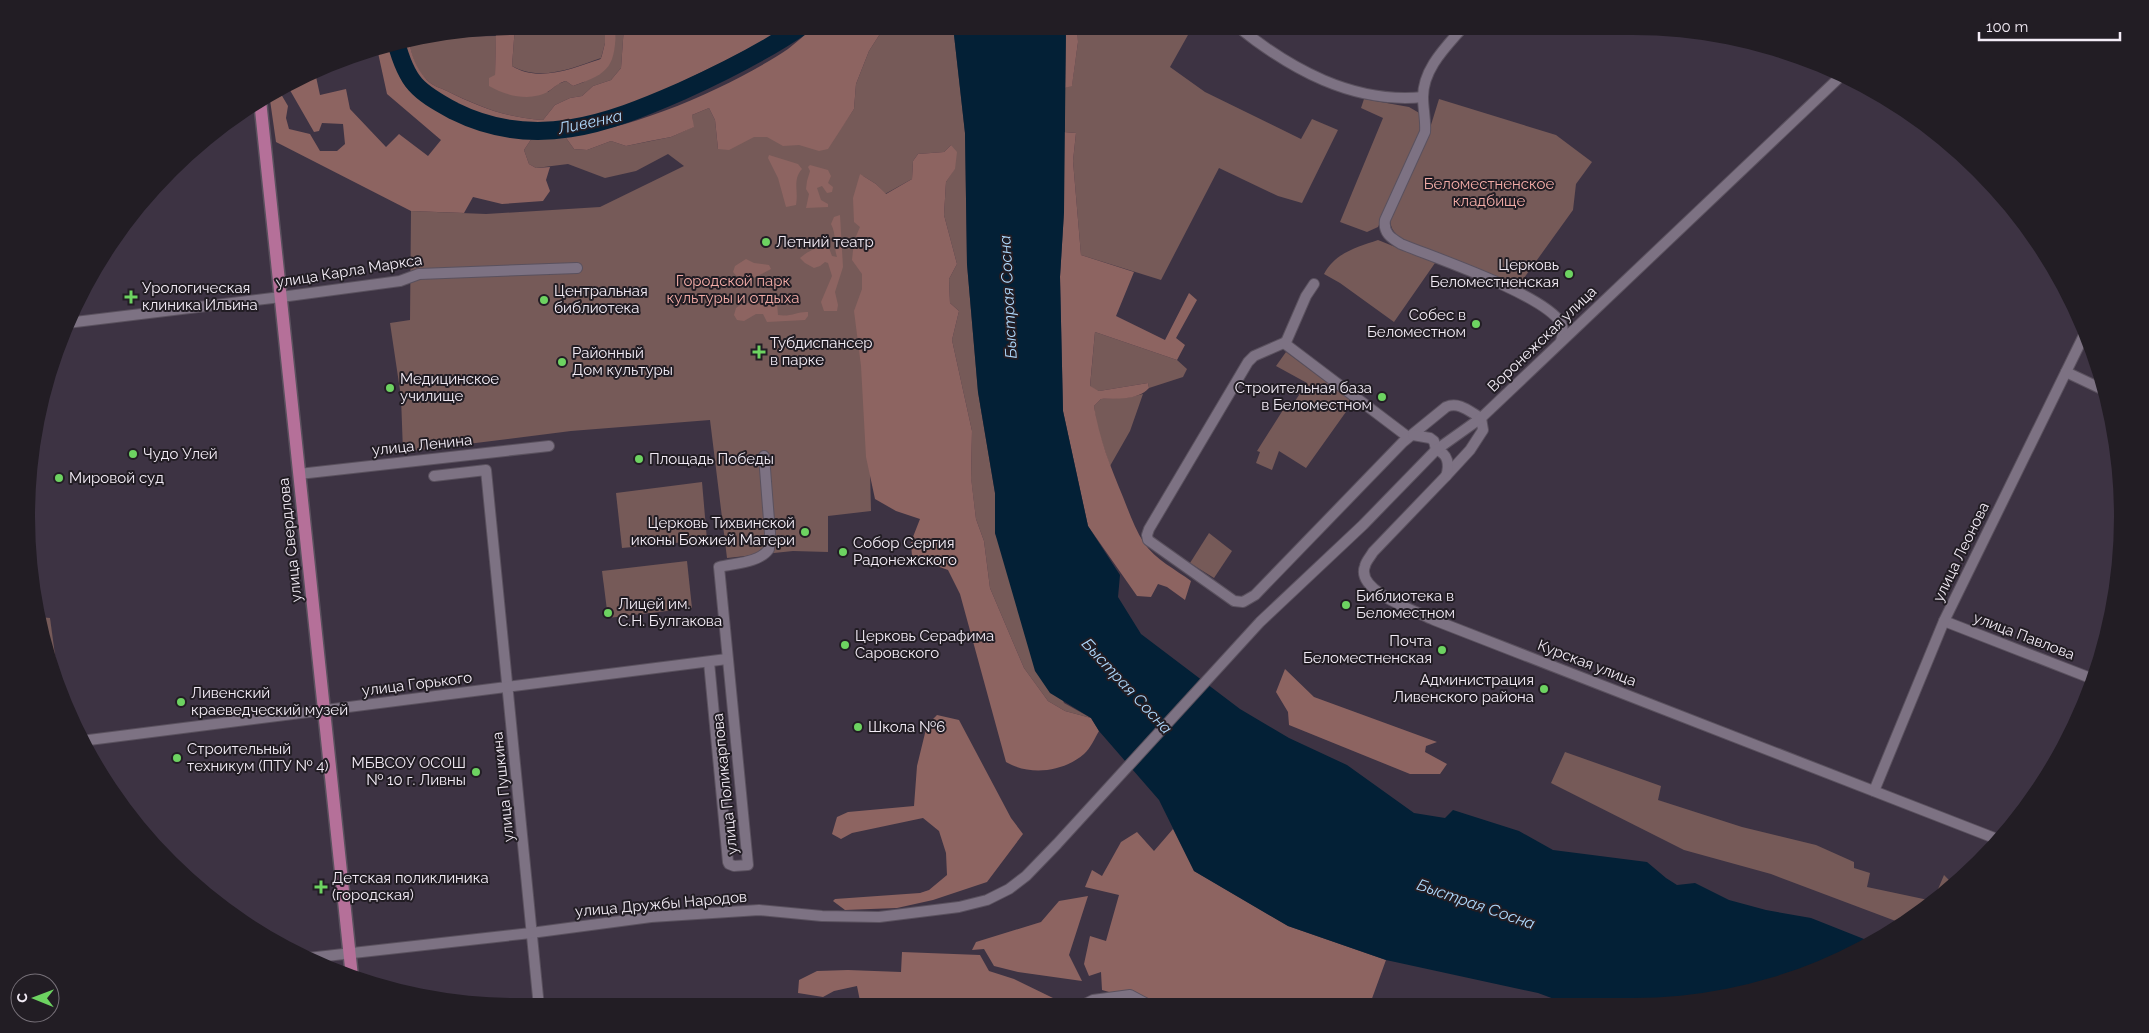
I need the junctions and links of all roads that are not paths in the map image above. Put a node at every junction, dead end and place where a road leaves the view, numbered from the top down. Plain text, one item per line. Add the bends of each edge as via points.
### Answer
1 (1248, 35) edge
2 (1457, 35) edge
3 (1836, 81) edge
4 (1423, 97) junction
5 (261, 109) edge
6 (577, 268) dead end
7 (1314, 284) dead end
8 (281, 298) junction
9 (77, 321) edge
10 (1561, 341) junction
11 (2081, 342) edge
12 (1284, 343) junction
13 (2066, 372) junction
14 (2096, 386) edge
15 (1481, 418) junction
16 (1410, 436) junction
17 (549, 446) dead end
18 (1436, 450) junction
19 (764, 456) dead end
20 (486, 470) joint
21 (299, 474) junction
22 (434, 476) dead end
23 (1446, 476) junction
24 (1944, 621) junction
25 (1260, 622) joint
26 (727, 659) junction
27 (709, 662) junction
28 (2086, 676) edge
29 (508, 687) junction
30 (324, 711) junction
31 (91, 740) edge
32 (1874, 791) junction
33 (1992, 837) edge
34 (531, 933) junction
35 (350, 954) junction
36 (323, 957) edge
37 (351, 968) edge
38 (537, 998) edge
39 (1108, 998) edge
40 (1136, 998) edge

1 - 4 street via 1292,66 1334,85 1368,94
2 - 4 street via 1433,64 1426,78
3 - 10 street, Воронежская улица
4 - 10 street via 1425,132 1385,220 1388,235 1408,247 1504,286 1538,305 1561,323
5 - 8 main road, улица Свердлова
6 - 8 street, улица Карла Маркса via 419,274 400,281
7 - 12 street
8 - 9 street, улица Карла Маркса
8 - 21 main road, улица Свердлова
10 - 15 street, Воронежская улица
11 - 13 street, улица Леонова
12 - 16 street
12 - 16 street via 1254,356 1248,362 1149,529 1148,540 1237,603 1243,602 1255,595
13 - 14 street
13 - 24 street, улица Леонова
15 - 16 street via 1460,406 1450,405
15 - 18 street, Воронежская улица
15 - 23 street, Курская улица via 1480,436
16 - 18 street via 1432,439
17 - 21 street, улица Ленина
18 - 23 street via 1446,459
18 - 25 street, Воронежская улица via 1363,526
19 - 26 street, улица Поликарпова via 769,550 761,557 719,567
20 - 22 street, улица Ленина
20 - 29 street, улица Пушкина
21 - 30 main road, улица Свердлова
23 - 32 street, Курская улица via 1365,564 1366,580 1372,589 1434,620
24 - 28 street, улица Павлова
24 - 32 street, улица Леонова
25 - 34 street, улица Дружбы Народов via 1026,876 987,900 959,908 914,914 860,917 759,910 651,917
26 - 27 street, улица Горького
26 - 27 street, улица Поликарпова via 748,865 734,866 728,862
27 - 29 street, улица Горького
29 - 30 street, улица Горького
29 - 34 street, улица Пушкина
30 - 31 street, улица Горького
30 - 35 main road, улица Свердлова
32 - 33 street, Курская улица
34 - 35 street, улица Дружбы Народов
34 - 38 street, улица Пушкина
35 - 36 street
35 - 37 main road, улица Свердлова
39 - 40 street via 1130,995

